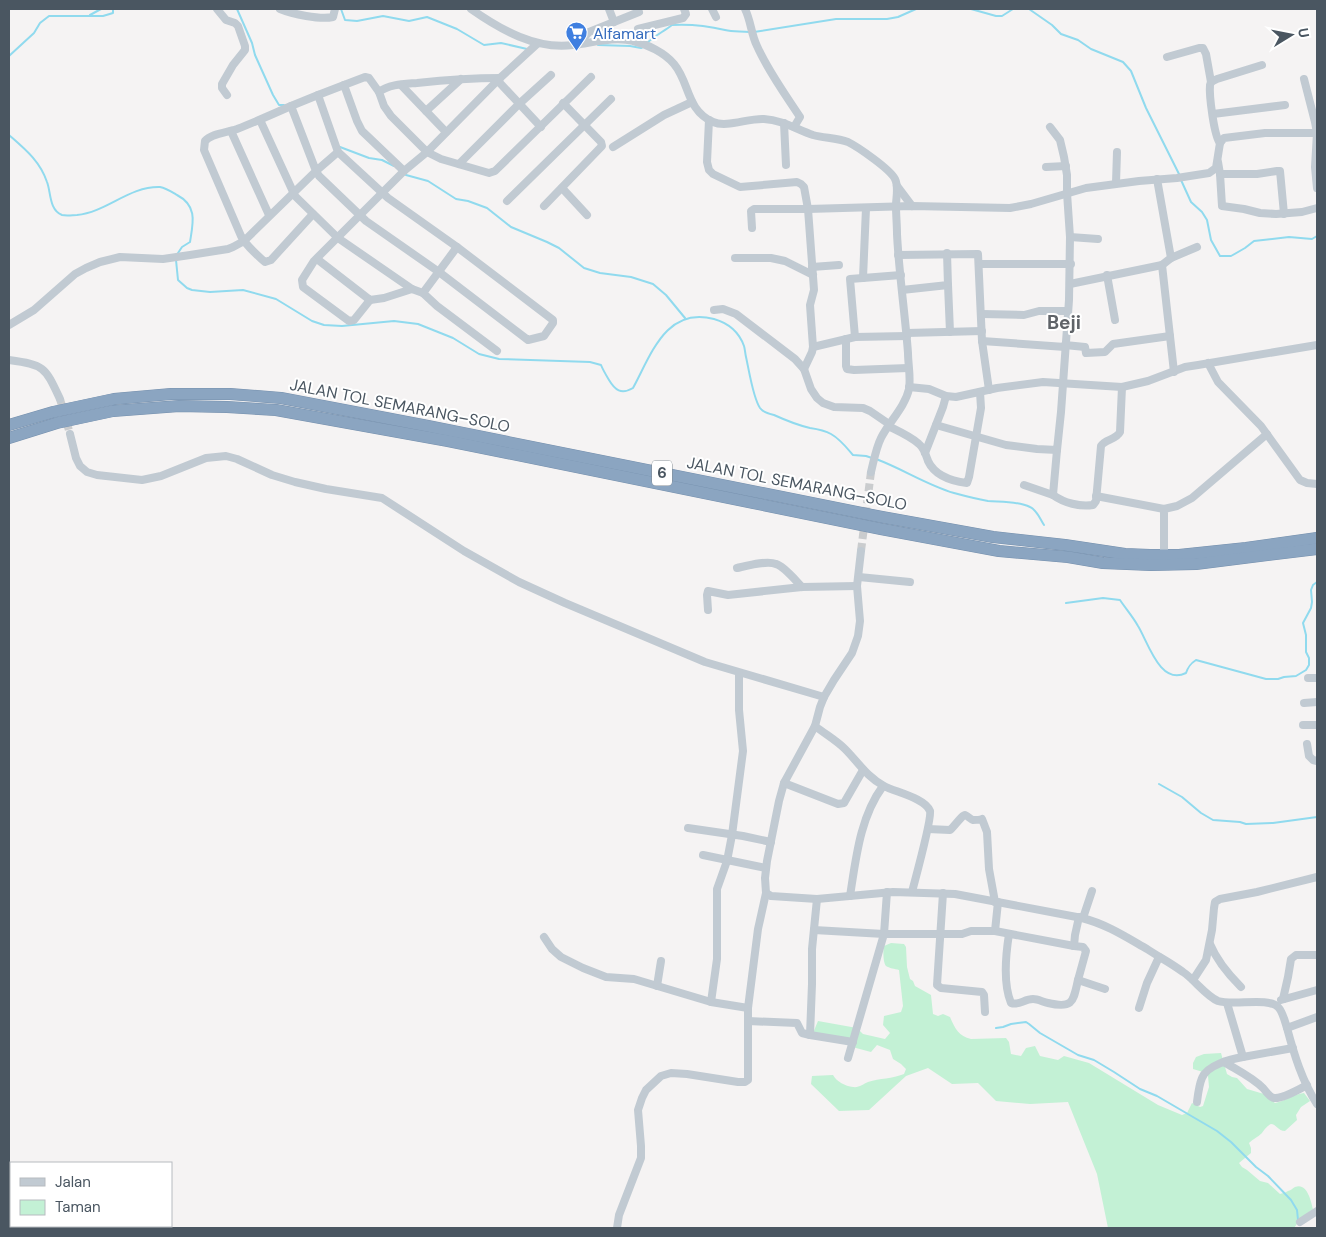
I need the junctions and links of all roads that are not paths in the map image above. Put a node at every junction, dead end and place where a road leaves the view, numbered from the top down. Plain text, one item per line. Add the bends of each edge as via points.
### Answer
1 (217, 9) edge
2 (280, 9) edge
3 (335, 9) edge
4 (471, 9) edge
5 (609, 9) edge
6 (684, 9) edge
7 (712, 9) edge
8 (745, 9) edge
9 (639, 10) edge
10 (716, 17) dead end
11 (614, 22) junction
12 (638, 30) junction
13 (637, 42) junction
14 (537, 44) junction
15 (578, 45) junction
16 (1167, 57) dead end
17 (1262, 65) dead end
18 (551, 75) dead end
19 (591, 78) dead end
20 (461, 79) junction
21 (499, 79) junction
22 (1304, 79) dead end
23 (1211, 82) junction
24 (344, 85) junction
25 (401, 85) junction
26 (379, 92) junction
27 (227, 95) dead end
28 (318, 95) junction
29 (611, 99) dead end
30 (692, 102) junction
31 (563, 103) junction
32 (519, 104) junction
33 (1285, 105) dead end
34 (291, 106) junction
35 (426, 111) junction
36 (1213, 114) junction
37 (1316, 114) edge
38 (260, 120) junction
39 (709, 120) junction
40 (784, 123) junction
41 (584, 124) junction
42 (541, 127) junction
43 (794, 127) junction
44 (1050, 127) dead end
45 (231, 131) junction
46 (446, 132) junction
47 (1317, 133) edge
48 (1220, 143) junction
49 (613, 147) dead end
50 (338, 152) junction
51 (427, 152) junction
52 (1117, 152) dead end
53 (1218, 162) junction
54 (459, 164) junction
55 (786, 166) dead end
56 (1066, 166) junction
57 (1046, 167) dead end
58 (316, 171) junction
59 (404, 172) junction
60 (1220, 174) junction
61 (1317, 175) edge
62 (1157, 179) junction
63 (1116, 183) junction
64 (897, 186) junction
65 (562, 188) junction
66 (1317, 188) edge
67 (1067, 193) junction
68 (293, 194) junction
69 (383, 194) junction
70 (507, 201) dead end
71 (544, 206) dead end
72 (912, 206) junction
73 (896, 207) junction
74 (866, 208) junction
75 (1317, 208) edge
76 (808, 209) junction
77 (313, 214) junction
78 (587, 214) dead end
79 (1284, 214) junction
80 (269, 215) junction
81 (360, 216) junction
82 (752, 228) dead end
83 (1070, 237) junction
84 (338, 238) junction
85 (1098, 239) dead end
86 (244, 241) junction
87 (457, 247) junction
88 (1197, 247) dead end
89 (947, 253) junction
90 (898, 255) junction
91 (317, 258) junction
92 (735, 258) dead end
93 (1171, 258) junction
94 (980, 264) junction
95 (1070, 264) junction
96 (1162, 264) junction
97 (839, 265) dead end
98 (813, 271) junction
99 (439, 272) junction
100 (901, 275) junction
101 (1107, 276) junction
102 (863, 278) junction
103 (1070, 284) junction
104 (948, 285) junction
105 (412, 289) junction
106 (902, 290) junction
107 (423, 293) junction
108 (370, 300) junction
109 (714, 310) dead end
110 (1068, 311) junction
111 (982, 314) junction
112 (1115, 320) dead end
113 (9, 325) edge
114 (982, 331) junction
115 (950, 332) junction
116 (907, 334) junction
117 (1170, 336) junction
118 (850, 338) junction
119 (982, 341) junction
120 (1317, 345) edge
121 (1065, 346) junction
122 (813, 347) junction
123 (497, 351) dead end
124 (9, 360) edge
125 (1208, 364) junction
126 (908, 368) junction
127 (804, 369) junction
128 (1174, 372) junction
129 (1063, 384) junction
130 (909, 387) junction
131 (1122, 387) junction
132 (989, 390) junction
133 (980, 392) junction
134 (946, 396) junction
135 (60, 399) tunnel mouth
136 (9, 425) edge
137 (889, 425) junction
138 (936, 425) junction
139 (70, 434) tunnel mouth
140 (1267, 434) junction
141 (976, 437) junction
142 (9, 438) edge
143 (1057, 450) junction
144 (925, 452) junction
145 (871, 472) tunnel mouth
146 (1317, 484) edge
147 (1024, 485) dead end
148 (1053, 495) junction
149 (1096, 496) junction
150 (1164, 509) junction
151 (1317, 538) edge
152 (1317, 549) edge
153 (861, 551) tunnel mouth
154 (1164, 555) junction
155 (737, 568) dead end
156 (859, 577) junction
157 (910, 582) dead end
158 (857, 586) junction
159 (802, 587) junction
160 (708, 610) dead end
161 (739, 673) junction
162 (1308, 678) dead end
163 (1317, 678) edge
164 (824, 697) junction
165 (1304, 702) dead end
166 (1317, 702) edge
167 (1303, 725) dead end
168 (1317, 725) edge
169 (815, 726) junction
170 (1307, 744) dead end
171 (1317, 761) edge
172 (863, 770) junction
173 (784, 783) junction
174 (883, 786) junction
175 (688, 828) dead end
176 (928, 829) junction
177 (732, 834) junction
178 (771, 842) junction
179 (703, 855) dead end
180 (726, 860) junction
181 (766, 868) junction
182 (1317, 877) edge
183 (1092, 891) dead end
184 (887, 892) junction
185 (912, 892) junction
186 (943, 893) junction
187 (766, 894) junction
188 (850, 896) junction
189 (817, 899) junction
190 (997, 902) junction
191 (1081, 918) junction
192 (814, 930) junction
193 (995, 931) junction
194 (884, 934) junction
195 (940, 934) junction
196 (1009, 934) junction
197 (544, 937) dead end
198 (1210, 944) junction
199 (1074, 946) junction
200 (1317, 955) edge
201 (1159, 957) junction
202 (661, 962) dead end
203 (1078, 980) junction
204 (1193, 980) junction
205 (657, 986) junction
206 (1241, 987) dead end
207 (1105, 989) dead end
208 (1317, 990) edge
209 (1283, 999) junction
210 (711, 1002) junction
211 (1227, 1003) junction
212 (1275, 1005) junction
213 (748, 1008) junction
214 (1139, 1008) dead end
215 (985, 1012) dead end
216 (1317, 1017) edge
217 (748, 1021) junction
218 (1287, 1028) junction
219 (810, 1035) junction
220 (853, 1042) junction
221 (1293, 1048) junction
222 (1243, 1057) junction
223 (848, 1058) dead end
224 (1224, 1062) junction
225 (1307, 1085) junction
226 (1197, 1102) dead end
227 (1317, 1104) edge
228 (1317, 1211) edge
229 (1300, 1222) dead end
230 (618, 1228) edge

1 - 27 street via 226,20 238,26 246,46 222,84
2 - 3 street via 327,18 332,17
4 - 14 street via 500,28
5 - 11 street
6 - 12 street via 686,14 683,18
7 - 10 street
8 - 43 street via 766,64 800,117
9 - 11 street
9 - 12 street
11 - 15 street via 589,32
12 - 13 street
13 - 15 street via 616,39
13 - 30 street via 661,53 674,64
14 - 15 street
14 - 21 street
16 - 23 street via 1203,48
17 - 23 street
18 - 32 street
19 - 31 street
20 - 21 street
20 - 25 street
20 - 35 street
21 - 32 street
21 - 46 street
22 - 37 street
23 - 36 street
24 - 26 street via 369,78
24 - 28 street
24 - 59 street via 362,131
25 - 26 street
25 - 35 street
26 - 51 street via 391,116
28 - 34 street
28 - 50 street
29 - 41 street
30 - 39 street
30 - 49 street via 664,115
31 - 41 street
31 - 42 street
32 - 42 street
32 - 54 street
33 - 36 street
34 - 38 street
34 - 58 street
35 - 46 street
36 - 48 street
37 - 47 street
38 - 45 street
38 - 68 street
39 - 40 street via 718,124 757,119
39 - 76 street via 707,162 713,174 740,187 799,183 804,187
40 - 43 street
40 - 55 street
41 - 65 street via 602,146
41 - 70 street
42 - 54 street via 492,172
43 - 64 street via 853,145 892,174
44 - 56 street via 1060,140
45 - 80 street
45 - 86 street via 208,138 204,150
46 - 51 street
47 - 48 street via 1240,135 1224,138
47 - 61 street
48 - 53 street
50 - 58 street
50 - 69 street
51 - 54 street
51 - 59 street
52 - 63 street
53 - 60 street
53 - 62 street via 1209,174
56 - 57 street
56 - 67 street
58 - 68 street
58 - 81 street
59 - 69 street
60 - 79 street via 1222,206
60 - 79 street via 1280,171
61 - 66 street
62 - 63 street
62 - 93 street
63 - 67 street
64 - 72 street
64 - 73 street
65 - 71 street
65 - 78 street
67 - 72 street via 1010,208
67 - 83 street
68 - 77 street
68 - 80 street
69 - 81 street
69 - 87 street
72 - 73 street
73 - 74 street
73 - 90 street
74 - 76 street
74 - 102 street
75 - 79 street
76 - 82 street via 753,209
76 - 98 street
77 - 84 street
77 - 86 street via 271,260 265,262
80 - 86 street
81 - 84 street
81 - 99 street
83 - 85 street
83 - 95 street
84 - 91 street
84 - 105 street
86 - 113 street via 228,249 151,259 120,257 92,265
87 - 99 street
87 - 99 street via 553,320 545,335 528,340
88 - 93 street
89 - 90 street
89 - 94 street via 977,253
89 - 104 street
90 - 100 street
91 - 108 street
91 - 108 street via 303,277 303,286 350,321
92 - 98 street via 778,259
93 - 96 street
94 - 95 street
94 - 111 street
95 - 103 street
96 - 101 street
96 - 117 street
97 - 98 street
98 - 122 street via 814,290 810,305
99 - 107 street
100 - 102 street
100 - 106 street
101 - 103 street
101 - 112 street
102 - 118 street via 850,280
103 - 110 street
104 - 106 street
104 - 115 street
105 - 107 street
105 - 108 street
106 - 116 street
107 - 123 street
109 - 127 street via 736,314
110 - 111 street
110 - 121 street
111 - 114 street
114 - 115 street
114 - 119 street
115 - 116 street
116 - 118 street
116 - 126 street
117 - 121 street via 1112,344 1105,352 1086,353 1084,346
117 - 128 street
118 - 122 street
118 - 126 street via 847,369
119 - 121 street
119 - 132 street
120 - 125 street
121 - 129 street
122 - 127 street
124 - 135 street via 46,371
125 - 128 street
125 - 140 street via 1218,382
126 - 130 street
127 - 137 street via 811,389 823,403 834,407 863,408
128 - 131 street
129 - 131 street
129 - 132 street via 1043,382
129 - 143 street
130 - 134 street via 932,390
130 - 137 street
131 - 149 street via 1120,432 1101,446
132 - 133 street
133 - 134 street
133 - 141 street
134 - 138 street
136 - 154 highway, JALAN TOL SEMARANG–SOLO / 6 via 114,399 171,394 281,398 974,534 1125,554
137 - 144 street via 918,443
137 - 145 street via 876,451
138 - 141 street
138 - 144 street
139 - 161 street via 80,466 97,475 142,480 206,458 226,456 295,482 382,498 519,582 650,640
140 - 146 street via 1300,480
140 - 150 street via 1192,498
141 - 143 street via 1006,445
141 - 144 street via 967,483 936,473
142 - 152 highway, JALAN TOL SEMARANG–SOLO / 6 via 113,411 179,406 276,410 999,551 1151,565 1196,564
143 - 148 street
147 - 148 street
148 - 149 street via 1059,500 1091,506 1095,504
149 - 150 street
150 - 154 street
151 - 154 highway, JALAN TOL SEMARANG–SOLO / 6
153 - 156 street
155 - 159 street via 776,564
156 - 157 street
156 - 158 street
158 - 159 street
158 - 164 street via 860,621 855,646
159 - 160 street via 728,595 708,591
161 - 164 street
161 - 177 street via 743,751
162 - 163 street
164 - 169 street
165 - 166 street
167 - 168 street
169 - 172 street via 836,741
169 - 173 street
170 - 171 street via 1310,758
172 - 173 street via 841,804
172 - 174 street
173 - 178 street
174 - 176 street via 929,808
174 - 188 street via 872,802 864,825
175 - 177 street
176 - 185 street
176 - 190 street via 950,830 964,816 972,820 982,819 987,832 989,869
177 - 178 street
177 - 180 street
178 - 181 street
179 - 180 street
180 - 181 street
180 - 210 street via 717,889 718,959
181 - 187 street
182 - 198 street via 1218,899
183 - 191 street
184 - 185 street
184 - 188 street
184 - 194 street
185 - 186 street
186 - 190 street
186 - 195 street
187 - 189 street
187 - 213 street
188 - 189 street
189 - 192 street
190 - 191 street
190 - 193 street
191 - 199 street
191 - 201 street via 1112,929
192 - 194 street
192 - 219 street
193 - 195 street
193 - 196 street
194 - 195 street
194 - 220 street
195 - 215 street via 938,987 982,992
196 - 199 street
196 - 203 street via 1006,965 1011,1003 1032,999 1051,1004 1070,1003
197 - 205 street via 560,957 583,968 606,977 634,979
198 - 204 street via 1206,960
198 - 206 street via 1214,954
199 - 203 street via 1083,947 1086,951
200 - 209 street via 1291,958
201 - 204 street
201 - 214 street
202 - 205 street
203 - 207 street
204 - 211 street via 1215,999
205 - 210 street
208 - 209 street
209 - 212 street
210 - 213 street
211 - 212 street via 1266,1002
211 - 222 street
212 - 218 street via 1281,1011
213 - 217 street
216 - 218 street
217 - 219 street via 796,1023 802,1033
217 - 230 street via 747,1081 672,1073 661,1076 646,1090 638,1110 641,1158 619,1215
218 - 221 street
219 - 220 street
220 - 223 street
221 - 222 street
221 - 225 street
222 - 224 street
224 - 225 street via 1248,1076 1274,1098
224 - 226 street via 1204,1073
225 - 227 street
228 - 229 street

